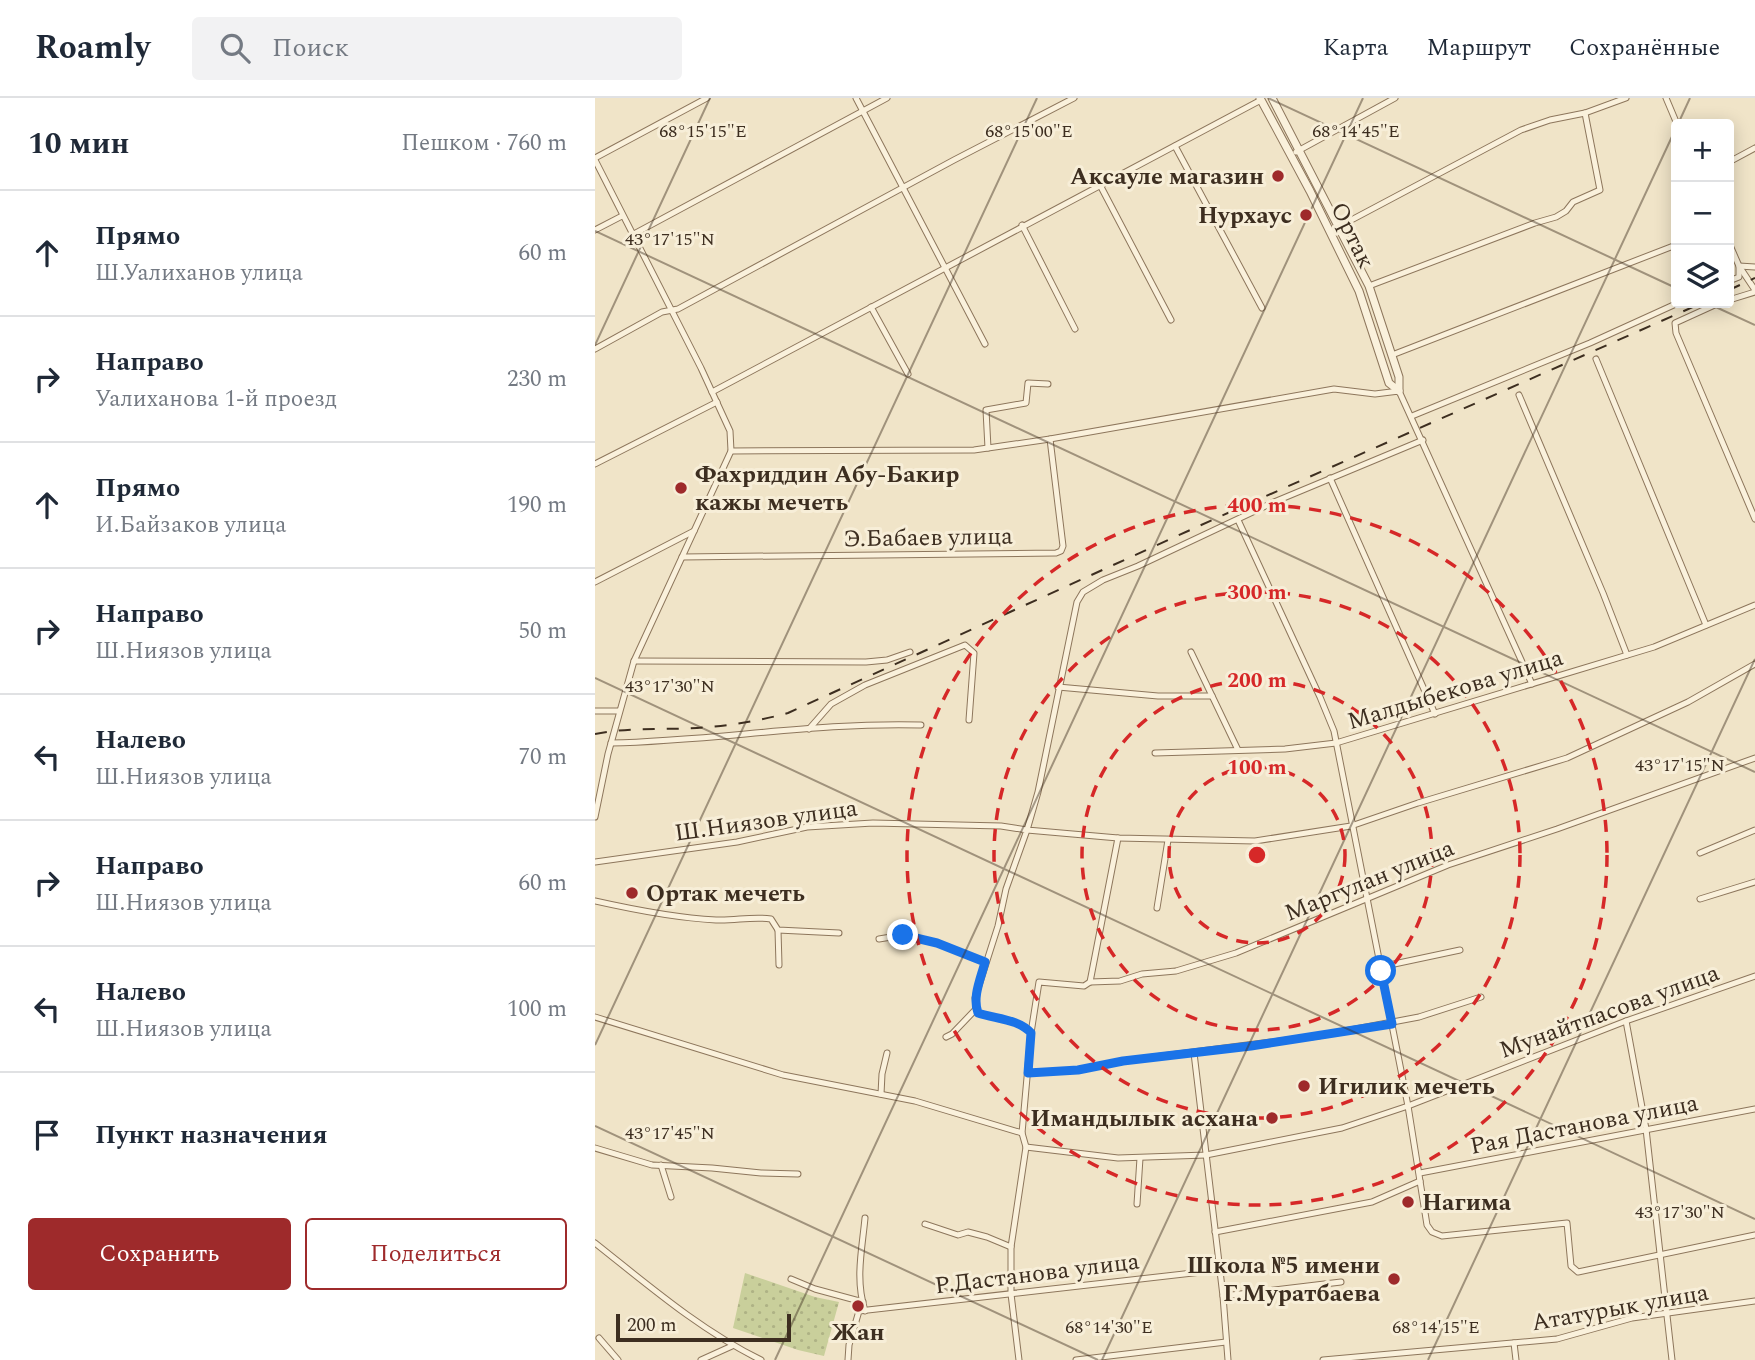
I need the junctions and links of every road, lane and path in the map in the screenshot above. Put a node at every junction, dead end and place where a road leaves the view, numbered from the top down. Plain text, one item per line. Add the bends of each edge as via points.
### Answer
1 (707, 98) edge
2 (856, 98) edge
3 (887, 98) edge
4 (1075, 98) edge
5 (1272, 98) edge
6 (1395, 98) edge
7 (1626, 98) edge
8 (1665, 98) edge
9 (1261, 99) edge
10 (862, 111) junction
11 (1585, 113) junction
12 (1675, 119) edge
13 (1175, 146) junction
14 (1755, 148) edge
15 (1300, 150) junction
16 (1291, 156) junction
17 (595, 159) edge
18 (1734, 159) edge
19 (1100, 185) junction
20 (904, 189) junction
21 (622, 216) junction
22 (1021, 225) junction
23 (1340, 226) junction
24 (595, 230) edge
25 (632, 235) junction
26 (1730, 245) edge
27 (1671, 247) edge
28 (1739, 266) junction
29 (944, 267) junction
30 (1755, 267) edge
31 (1734, 279) edge
32 (1370, 286) junction
33 (1755, 291) edge
34 (1734, 298) edge
35 (1671, 306) edge
36 (871, 307) junction
37 (1262, 308) dead end
38 (1708, 308) edge
39 (671, 311) junction
40 (1171, 320) dead end
41 (1075, 329) dead end
42 (985, 344) dead end
43 (595, 349) edge
44 (1392, 355) junction
45 (1596, 359) dead end
46 (908, 374) dead end
47 (1048, 384) dead end
48 (1399, 391) junction
49 (712, 392) junction
50 (1518, 395) dead end
51 (717, 402) junction
52 (1412, 416) junction
53 (1050, 439) junction
54 (1423, 440) junction
55 (988, 448) junction
56 (731, 451) junction
57 (595, 464) edge
58 (1330, 478) junction
59 (1755, 519) edge
60 (1238, 520) junction
61 (694, 531) junction
62 (682, 557) junction
63 (595, 582) edge
64 (1755, 605) edge
65 (1706, 625) junction
66 (910, 652) dead end
67 (1191, 652) dead end
68 (1626, 655) junction
69 (634, 661) junction
70 (1755, 664) edge
71 (1532, 684) junction
72 (1058, 687) junction
73 (1212, 696) junction
74 (595, 711) edge
75 (619, 711) junction
76 (1435, 714) junction
77 (969, 720) dead end
78 (921, 725) dead end
79 (809, 729) junction
80 (611, 743) junction
81 (1336, 743) junction
82 (1238, 750) junction
83 (1155, 753) dead end
84 (1755, 758) edge
85 (595, 817) edge
86 (1351, 826) junction
87 (1027, 830) junction
88 (1755, 830) edge
89 (1118, 838) junction
90 (1168, 840) junction
91 (1700, 853) dead end
92 (595, 862) edge
93 (1755, 882) edge
94 (1700, 899) dead end
95 (1366, 900) junction
96 (595, 901) edge
97 (1157, 908) dead end
98 (778, 930) junction
99 (839, 933) dead end
100 (879, 939) dead end
101 (1460, 950) dead end
102 (985, 962) junction
103 (779, 965) dead end
104 (1380, 967) junction
105 (1755, 976) edge
106 (1090, 982) junction
107 (1481, 998) dead end
108 (976, 1009) junction
109 (595, 1017) edge
110 (1626, 1021) junction
111 (1392, 1024) junction
112 (1031, 1033) junction
113 (946, 1037) dead end
114 (887, 1053) dead end
115 (1194, 1053) junction
116 (1028, 1073) junction
117 (881, 1094) junction
118 (1408, 1105) junction
119 (1755, 1109) edge
120 (1646, 1129) junction
121 (1022, 1133) junction
122 (1025, 1147) junction
123 (595, 1148) edge
124 (1206, 1155) junction
125 (1140, 1157) junction
126 (661, 1165) junction
127 (1420, 1173) junction
128 (798, 1174) dead end
129 (1420, 1181) junction
130 (671, 1197) dead end
131 (1137, 1204) dead end
132 (865, 1218) dead end
133 (925, 1224) dead end
134 (1215, 1232) junction
135 (1755, 1235) edge
136 (595, 1243) edge
137 (1011, 1247) junction
138 (1658, 1256) junction
139 (1219, 1270) junction
140 (791, 1279) dead end
141 (1341, 1282) dead end
142 (1011, 1294) junction
143 (1223, 1297) junction
144 (1755, 1301) edge
145 (863, 1302) junction
146 (862, 1311) junction
147 (1666, 1313) junction
148 (599, 1338) dead end
149 (1226, 1342) junction
150 (1514, 1343) junction
151 (732, 1346) junction
152 (618, 1360) edge
153 (701, 1360) edge
154 (761, 1360) edge
155 (848, 1360) edge
156 (1019, 1360) edge
157 (1076, 1360) edge
158 (1228, 1360) edge
159 (1323, 1360) edge
160 (1516, 1360) edge
161 (1672, 1360) edge

1 - 17 street
2 - 10 street
3 - 10 street
4 - 20 street
5 - 15 street, Ортак
6 - 15 street
7 - 11 street
8 - 12 street
9 - 13 street
9 - 16 street, Ортак
10 - 20 street
10 - 25 street
11 - 23 street via 1521,130
11 - 32 street via 1600,190 1573,202 1556,218
13 - 19 street
13 - 37 street
14 - 18 street
15 - 16 street
15 - 23 street, Ортак
16 - 48 street, Ортак via 1359,292 1389,383
17 - 21 street
19 - 22 street
19 - 40 street
20 - 29 street
20 - 39 street
21 - 24 street
21 - 25 street
22 - 29 street
22 - 41 street
23 - 32 street, Ортак
25 - 39 street
26 - 28 street
27 - 44 street
28 - 30 street
28 - 31 street via 1739,277
28 - 33 street
29 - 36 street
29 - 42 street
32 - 44 street, Ортак
33 - 34 street
35 - 52 street
36 - 46 street
36 - 49 street
38 - 59 street via 1675,323 1677,333
39 - 43 street
39 - 49 street
44 - 48 street, Ортак
45 - 65 street
47 - 55 street via 1028,383 1026,403 986,410
48 - 52 street, Ортак
48 - 53 street via 1375,394 1334,389
49 - 51 street
50 - 68 street
51 - 56 street via 730,431
51 - 57 street
52 - 54 street, Ортак
53 - 55 street
53 - 62 street, Э.Бабаев улица via 1063,546 1056,553
54 - 58 street
54 - 71 street, Ортак
55 - 56 street
56 - 61 street
58 - 60 street
58 - 76 street
60 - 72 street via 1083,592
60 - 81 street via 1320,697
61 - 62 street
61 - 63 street
62 - 69 street
64 - 65 street, Малдыбекова улица
65 - 68 street, Малдыбекова улица
66 - 69 street via 866,662
67 - 73 street
68 - 71 street, Малдыбекова улица
69 - 75 street
70 - 86 street, Ш.Ниязов улица via 1688,702 1567,758
71 - 76 street, Малдыбекова улица
72 - 73 street
72 - 87 street
73 - 82 street
74 - 75 street
75 - 80 street
76 - 81 street, Малдыбекова улица
77 - 79 street via 974,653 965,645 854,691 831,704
78 - 79 street via 875,723
79 - 80 street
80 - 85 street
81 - 82 street, Малдыбекова улица
81 - 86 street
82 - 83 street, Малдыбекова улица
84 - 95 street, Маргулан улица via 1448,865
86 - 90 street, Ш.Ниязов улица via 1255,841
86 - 95 street
87 - 89 street, Ш.Ниязов улица
87 - 92 street, Ш.Ниязов улица via 873,823 807,827
87 - 102 street
88 - 91 street
89 - 90 street, Ш.Ниязов улица
89 - 106 street
90 - 97 street
93 - 94 street
95 - 104 street
95 - 106 street, Маргулан улица via 1206,963 1120,981
96 - 98 street via 669,916 720,920 755,916 771,919
98 - 99 street
98 - 103 street
100 - 102 street via 903,935
101 - 104 street
102 - 108 street
104 - 111 street
105 - 110 street, Мунайтпасова улица
106 - 112 street, Маргулан улица via 1084,986 1039,982
107 - 111 street
108 - 112 street
108 - 113 street
109 - 117 street via 783,1075
110 - 118 street, Мунайтпасова улица
110 - 120 street
111 - 115 street
111 - 118 street
112 - 116 street
114 - 117 street
115 - 116 street
115 - 124 street
116 - 121 street
117 - 121 street
118 - 124 street, Мунайтпасова улица via 1342,1128
118 - 127 street
119 - 120 street, Рая Дастанова улица
120 - 127 street, Рая Дастанова улица
120 - 138 street
121 - 122 street
122 - 125 street, Мунайтпасова улица
122 - 137 street
123 - 126 street
124 - 125 street, Мунайтпасова улица
124 - 134 street
125 - 131 street
126 - 128 street
126 - 130 street
127 - 129 street
129 - 134 street via 1372,1202
129 - 138 street via 1427,1225 1442,1236 1567,1223 1571,1266 1578,1272
132 - 145 street via 858,1273
133 - 137 street via 958,1235 968,1232 988,1237
134 - 139 street
135 - 138 street
136 - 151 street
137 - 142 street
138 - 147 street
139 - 142 street, Р.Дастанова улица
139 - 143 street
140 - 145 street
141 - 143 street
142 - 146 street, Р.Дастанова улица
142 - 156 street
143 - 149 street
144 - 147 street, Ататурык улица
145 - 146 street
146 - 155 street
147 - 150 street, Ататурык улица via 1557,1339
147 - 161 street
148 - 152 street
149 - 157 street
149 - 158 street
150 - 159 street, Ататурык улица
150 - 160 street
151 - 153 street
151 - 154 street

